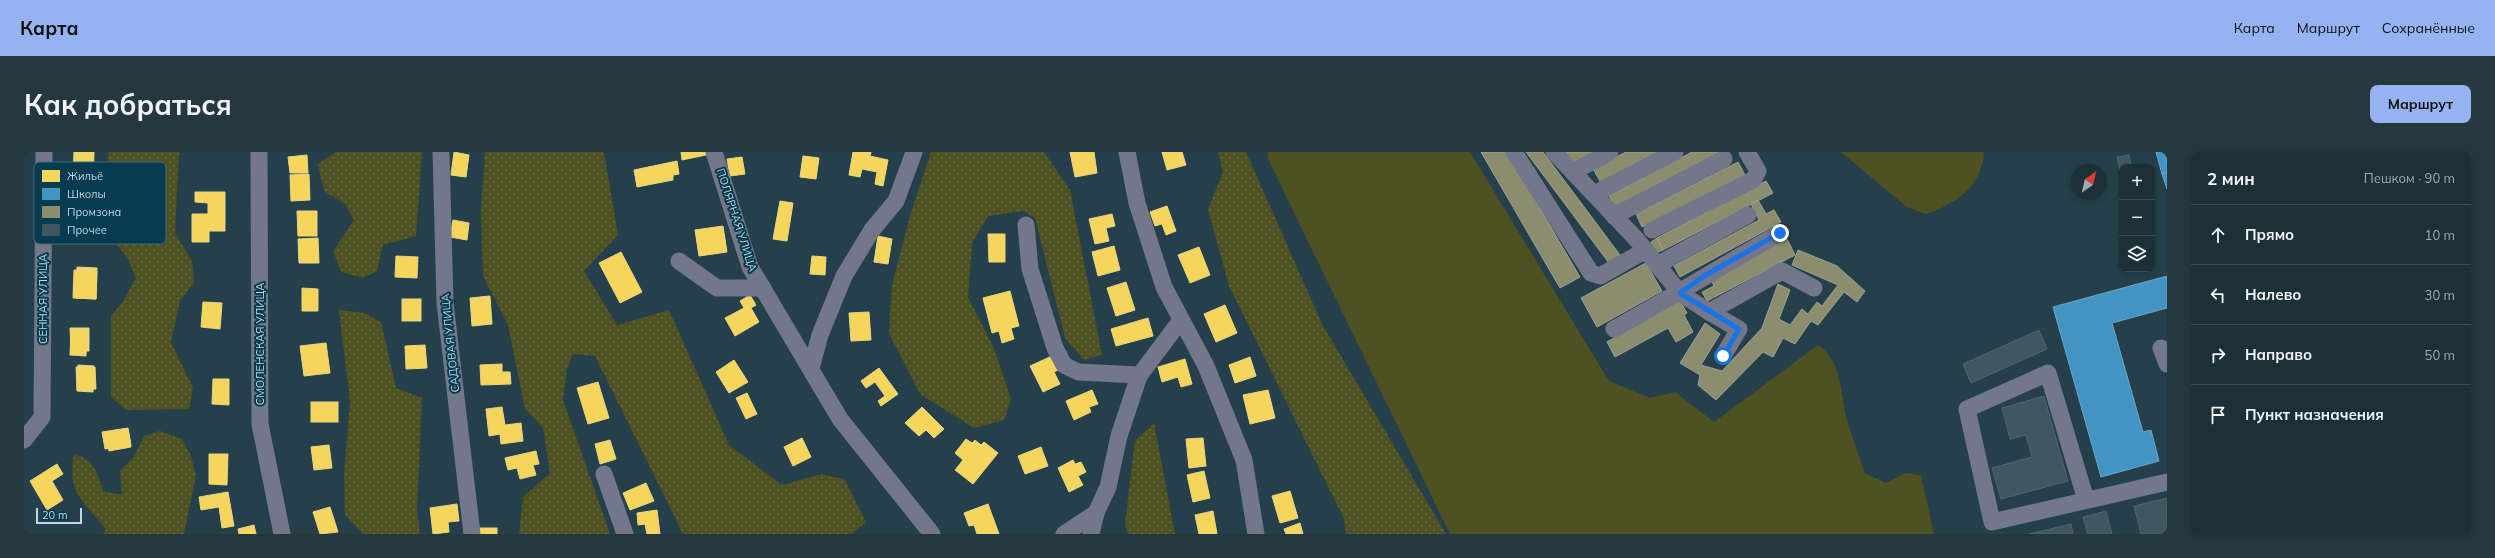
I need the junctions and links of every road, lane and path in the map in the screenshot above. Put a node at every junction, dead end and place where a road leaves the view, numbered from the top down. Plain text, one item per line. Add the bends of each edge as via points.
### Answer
1 (44, 152) edge
2 (259, 152) edge
3 (442, 152) edge
4 (714, 152) edge
5 (914, 152) edge
6 (1127, 152) edge
7 (1514, 152) edge
8 (1554, 152) edge
9 (1610, 152) edge
10 (1675, 152) edge
11 (1747, 152) edge
12 (1724, 159) dead end
13 (44, 162) edge
14 (1573, 172) junction
15 (1594, 194) junction
16 (1748, 215) dead end
17 (1614, 216) junction
18 (1026, 225) dead end
19 (1652, 230) dead end
20 (1780, 233) dead end
21 (43, 244) edge
22 (1646, 250) junction
23 (679, 261) dead end
24 (1657, 265) junction
25 (763, 288) junction
26 (1814, 288) dead end
27 (1680, 293) junction
28 (1709, 312) junction
29 (1181, 320) junction
30 (1614, 329) dead end
31 (1723, 356) dead end
32 (811, 368) junction
33 (1139, 375) junction
34 (24, 440) edge
35 (604, 474) dead end
36 (2167, 482) edge
37 (2086, 500) junction
38 (1096, 513) junction
39 (282, 534) edge
40 (472, 534) edge
41 (625, 534) edge
42 (932, 534) edge
43 (1064, 534) edge
44 (1091, 534) edge
45 (1256, 534) edge

1 - 13 street, СЕННАЯ УЛИЦА
2 - 39 street, СМОЛЕНСКАЯ УЛИЦА via 260,424
3 - 40 street, САДОВАЯ УЛИЦА via 445,303
4 - 25 street, ПОЛЯРНАЯ УЛИЦА via 750,268
5 - 32 street via 896,201 872,230 844,276 820,335
6 - 29 street via 1137,203 1164,287
7 - 22 street via 1591,273 1600,276
8 - 14 street
9 - 14 street
10 - 15 street
11 - 19 street via 1758,171 1753,180
12 - 17 street
14 - 15 street
15 - 17 street
16 - 24 street
17 - 22 street
18 - 33 street via 1030,269 1055,348 1064,365 1078,372
20 - 27 street via 1704,276
21 - 34 street, СЕННАЯ УЛИЦА via 42,417
22 - 24 street
23 - 25 street via 717,288
24 - 27 street
25 - 32 street, ПОЛЯРНАЯ УЛИЦА
26 - 28 street via 1782,271
27 - 28 street
27 - 30 street
28 - 31 street via 1739,329
29 - 33 street
29 - 45 street via 1206,366 1244,460
32 - 42 street, ПОЛЯРНАЯ УЛИЦА via 840,419
33 - 38 street via 1119,436 1108,487
35 - 41 street
36 - 37 street
37 - 37 street via 1992,522 1967,409 2048,374
38 - 43 street
38 - 44 street

